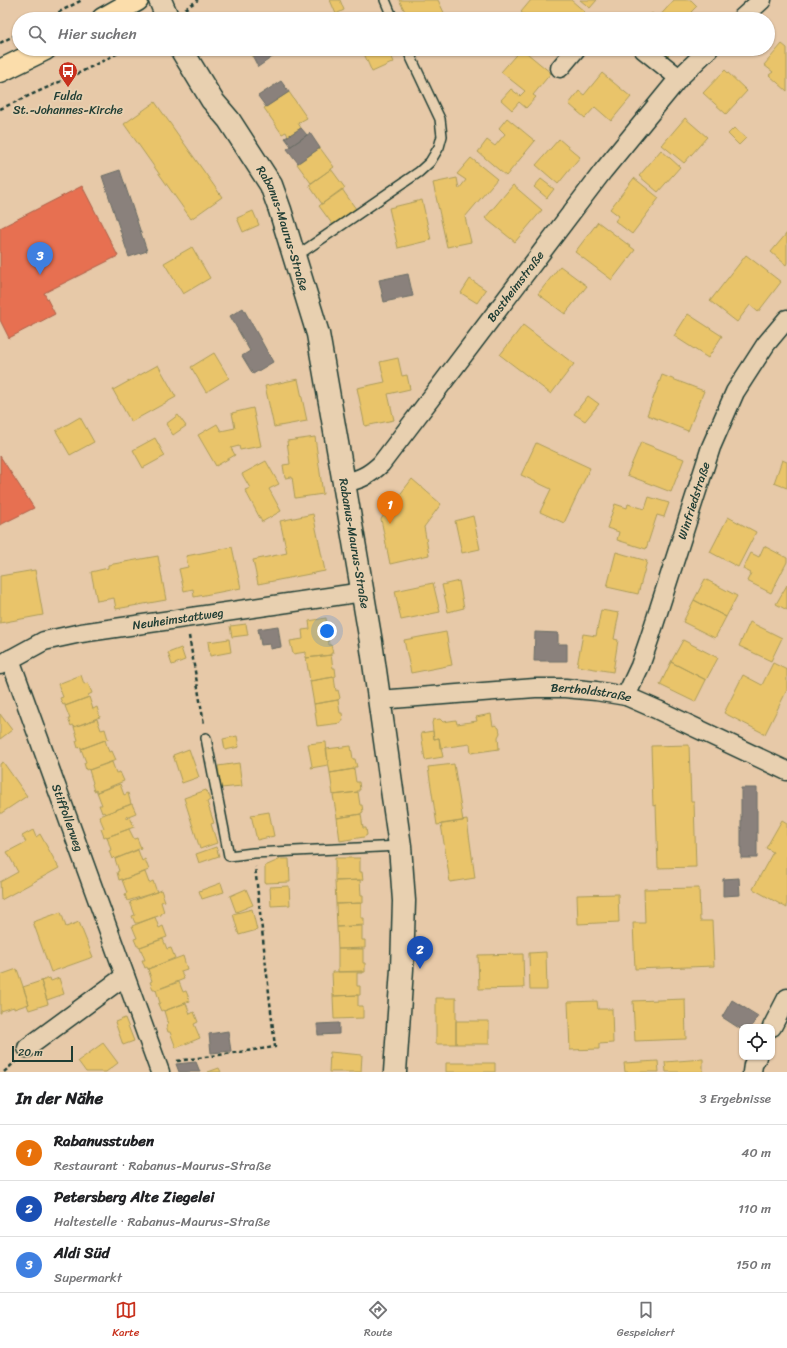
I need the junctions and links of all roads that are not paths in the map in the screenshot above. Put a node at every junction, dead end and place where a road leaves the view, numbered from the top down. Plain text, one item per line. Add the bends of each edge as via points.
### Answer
1 (137, 0) edge
2 (160, 0) edge
3 (385, 0) edge
4 (762, 0) edge
5 (116, 12) edge
6 (165, 12) edge
7 (390, 12) edge
8 (749, 12) edge
9 (31, 56) edge
10 (185, 56) edge
11 (410, 56) edge
12 (570, 56) edge
13 (652, 56) edge
14 (703, 56) edge
15 (560, 68) dead end
16 (0, 71) edge
17 (679, 78) junction
18 (294, 257) junction
19 (787, 319) edge
20 (344, 483) junction
21 (363, 592) junction
22 (5, 662) edge
23 (626, 696) junction
24 (379, 700) junction
25 (206, 738) road end
26 (787, 771) edge
27 (400, 846) junction
28 (125, 976) junction
29 (787, 998) edge
30 (774, 1024) edge
31 (26, 1048) dead end
32 (755, 1060) edge
33 (158, 1068) edge
34 (395, 1072) edge
35 (752, 1072) edge

1 - 5 main road
2 - 6 main road
3 - 7 lane
4 - 8 street
9 - 16 main road
10 - 18 main road, Rabanus-Maurus-Straße via 271,186
11 - 18 lane via 440,119 442,136 439,147 430,162 419,172
12 - 15 street
13 - 17 street
14 - 17 street, Bastheimstraße
17 - 20 street, Bastheimstraße via 603,171 380,464 370,474
18 - 20 main road, Rabanus-Maurus-Straße via 318,334
19 - 23 street, Winfriedstraße via 766,344 735,392 711,447 650,637
20 - 21 main road, Rabanus-Maurus-Straße
21 - 22 street, Neuheimstattweg via 81,633 44,641
21 - 24 main road, Rabanus-Maurus-Straße
22 - 28 street, Stiffollerweg
23 - 24 street, Bertholdstraße via 565,688 534,688
23 - 26 street, Bertholdstraße
24 - 27 main road, Rabanus-Maurus-Straße
25 - 27 lane via 229,856
27 - 34 main road, Rabanus-Maurus-Straße via 404,901
28 - 31 street
28 - 33 street, Stiffollerweg
29 - 30 street
32 - 35 street

